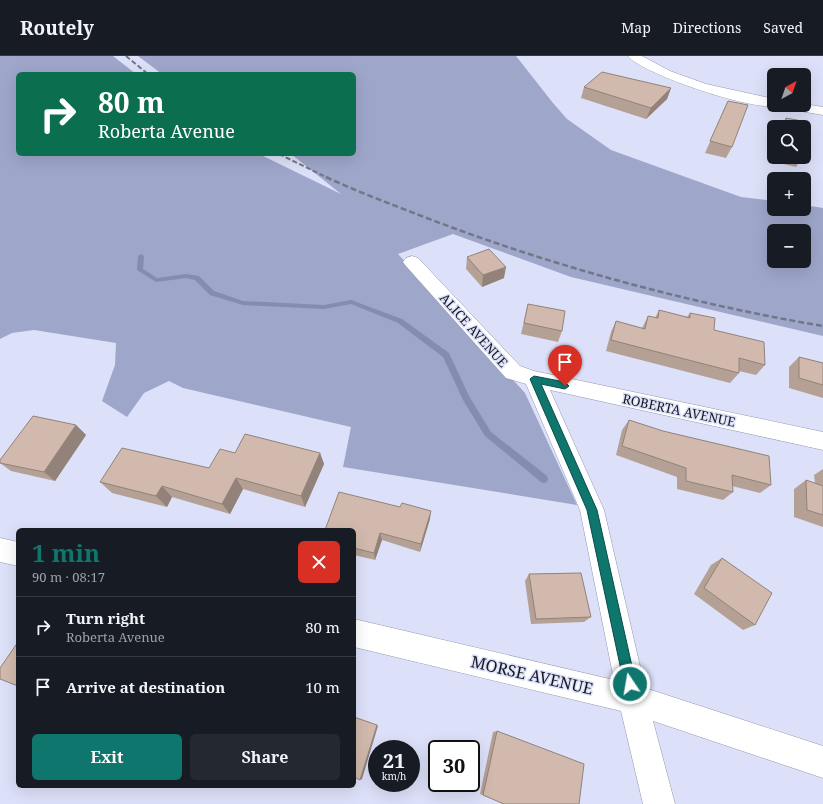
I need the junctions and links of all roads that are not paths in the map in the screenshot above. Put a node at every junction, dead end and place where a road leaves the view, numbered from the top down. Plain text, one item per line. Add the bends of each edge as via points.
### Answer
1 (634, 56) edge
2 (767, 102) edge
3 (811, 109) edge
4 (823, 111) edge
5 (412, 262) dead end
6 (534, 379) junction
7 (823, 441) edge
8 (0, 550) edge
9 (16, 554) edge
10 (356, 633) edge
11 (633, 699) junction
12 (823, 762) edge
13 (659, 804) edge

1 - 2 street via 675,78 736,96
3 - 4 street
5 - 6 street, ALICE AVENUE via 513,372
6 - 7 street, ROBERTA AVENUE
6 - 11 street via 592,510
8 - 9 street
10 - 11 street, MORSE AVENUE
11 - 12 street, MORSE AVENUE
11 - 13 street

